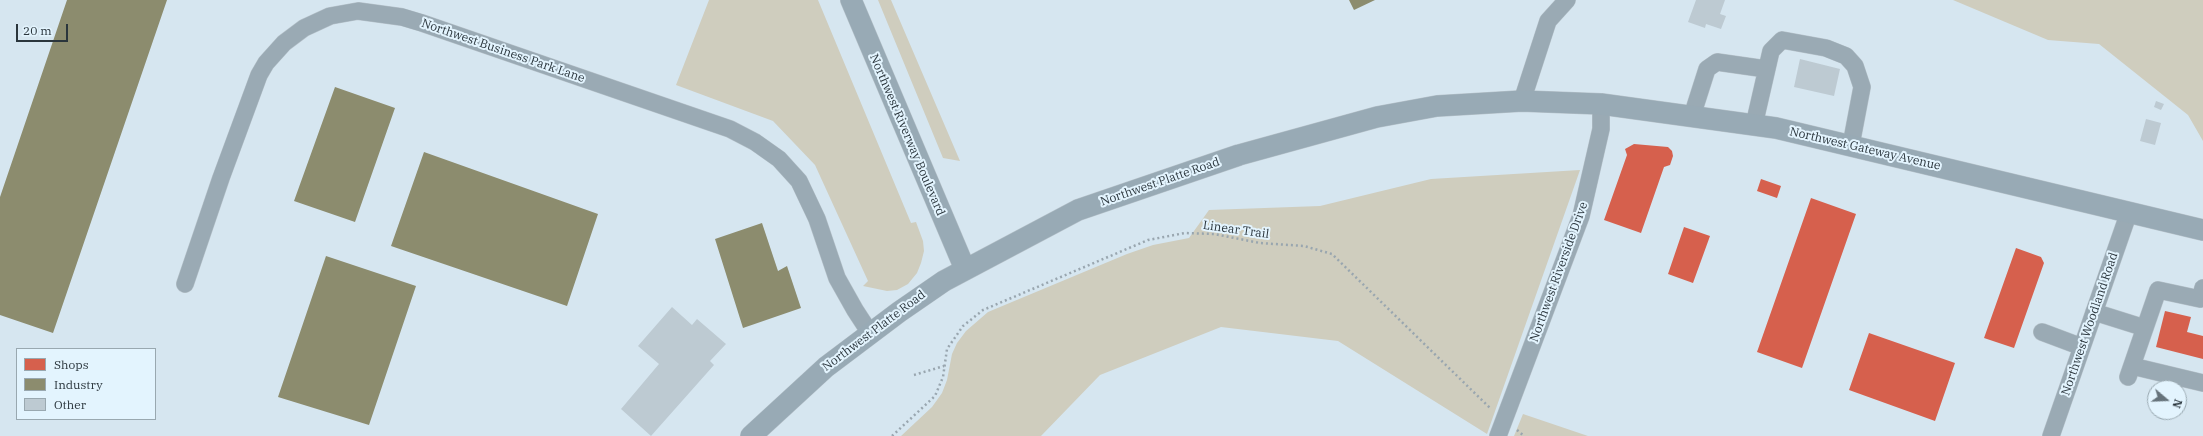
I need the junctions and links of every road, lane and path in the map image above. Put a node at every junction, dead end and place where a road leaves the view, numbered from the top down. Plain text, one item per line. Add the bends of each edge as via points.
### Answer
1 (851, 0) edge
2 (1567, 0) edge
3 (1766, 69) junction
4 (1522, 102) junction
5 (1601, 104) junction
6 (1692, 116) junction
7 (1754, 125) junction
8 (1851, 145) junction
9 (2129, 212) junction
10 (2203, 230) edge
11 (965, 269) junction
12 (185, 284) dead end
13 (2202, 296) edge
14 (2094, 312) junction
15 (2145, 328) junction
16 (2042, 332) dead end
17 (870, 333) junction
18 (2082, 347) junction
19 (944, 366) junction
20 (914, 375) dead end
21 (2203, 383) edge
22 (1501, 428) edge
23 (751, 436) edge
24 (892, 436) edge
25 (2051, 436) edge

1 - 11 main road, Northwest Riverway Boulevard
2 - 4 street via 1548,21
3 - 6 street via 1718,62 1707,69
3 - 7 street
3 - 8 street via 1771,51 1782,40 1826,48 1846,56 1855,66 1862,87
4 - 5 main road, Northwest Gateway Avenue
4 - 11 main road, Northwest Platte Road via 1438,106 1401,112 1239,155 1078,210
5 - 6 main road, Northwest Gateway Avenue
5 - 22 street, Northwest Riverside Drive via 1602,129 1581,216
6 - 7 main road, Northwest Gateway Avenue
7 - 8 main road, Northwest Gateway Avenue
8 - 9 main road, Northwest Gateway Avenue
9 - 10 main road, Northwest Gateway Avenue
9 - 14 street, Northwest Woodland Road
11 - 17 main road, Northwest Platte Road via 934,287
12 - 17 street, Northwest Business Park Lane via 259,75 266,63 284,42 304,28 330,16 358,10 422,23 730,130 754,142 780,159 799,181 817,219 837,278
13 - 15 street via 2158,290
14 - 15 street
14 - 18 street, Northwest Woodland Road
15 - 21 street via 2130,372
16 - 18 street
17 - 23 main road, Northwest Platte Road via 826,367
18 - 25 street, Northwest Woodland Road
19 - 20 path
19 - 22 path, Linear Trail via 947,349 963,326 983,310 1148,240 1184,233 1214,234 1260,243 1304,246 1332,254
19 - 24 path, Linear Trail via 934,396

